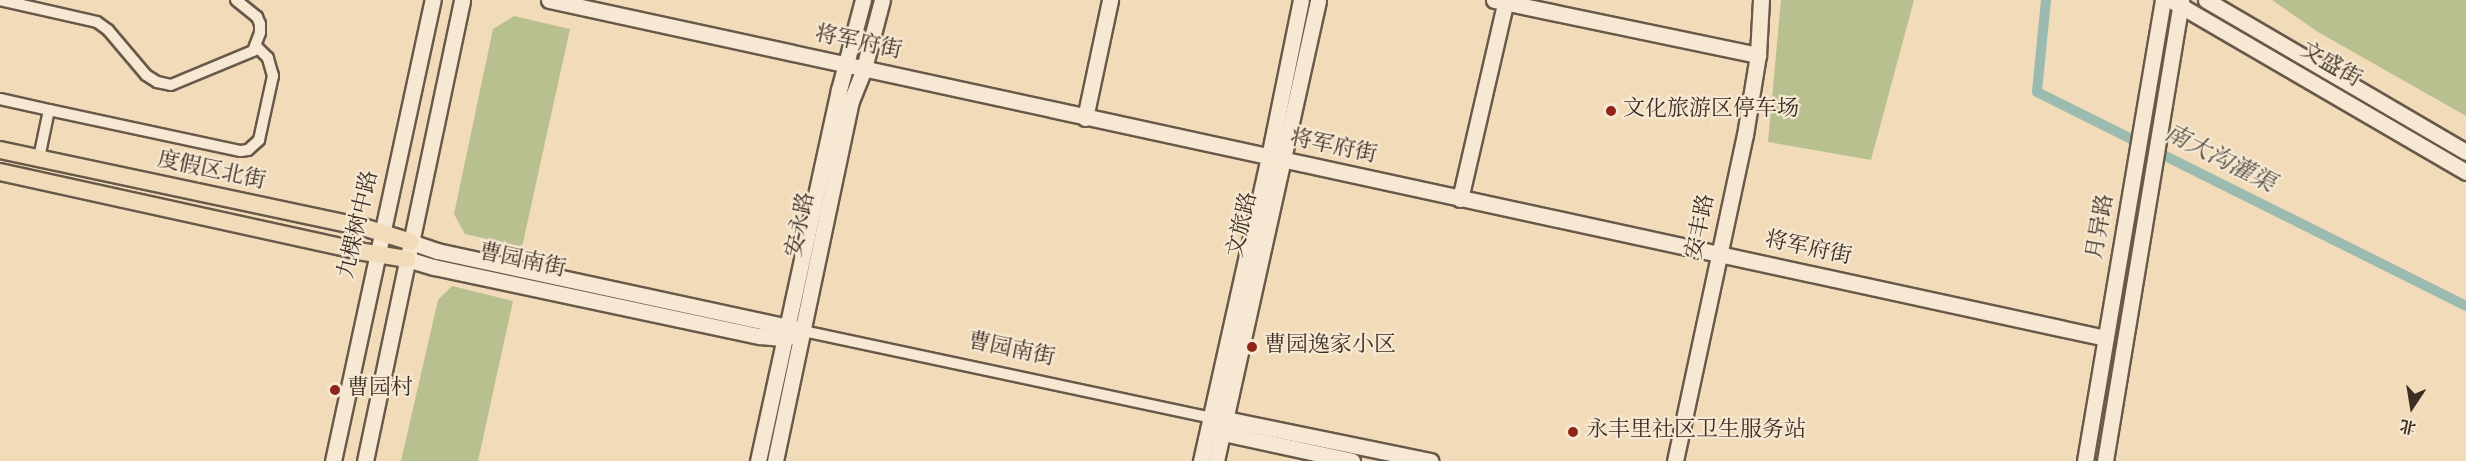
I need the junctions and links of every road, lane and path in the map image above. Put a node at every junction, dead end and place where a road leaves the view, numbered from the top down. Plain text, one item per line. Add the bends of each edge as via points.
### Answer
1 (0, 0) edge
2 (236, 0) edge
3 (434, 0) edge
4 (462, 0) edge
5 (549, 0) edge
6 (863, 0) edge
7 (882, 0) edge
8 (1110, 0) edge
9 (1301, 0) edge
10 (1318, 0) edge
11 (1761, 0) edge
12 (2163, 0) edge
13 (2206, 0) edge
14 (1502, 1) edge
15 (2178, 2) edge
16 (256, 46) junction
17 (1758, 56) junction
18 (847, 64) junction
19 (864, 68) junction
20 (0, 99) edge
21 (49, 110) junction
22 (1085, 118) junction
23 (0, 150) edge
24 (2466, 152) edge
25 (39, 158) junction
26 (1275, 158) junction
27 (0, 172) edge
28 (2466, 172) edge
29 (1460, 199) junction
30 (382, 231) junction
31 (411, 242) junction
32 (1719, 253) junction
33 (377, 254) junction
34 (407, 259) junction
35 (803, 331) junction
36 (787, 332) junction
37 (2106, 338) junction
38 (1209, 417) junction
39 (1225, 425) junction
40 (333, 461) edge
41 (365, 461) edge
42 (758, 461) edge
43 (775, 461) edge
44 (1200, 461) edge
45 (1216, 461) edge
46 (1352, 461) edge
47 (1431, 461) edge
48 (1675, 461) edge
49 (2085, 461) edge
50 (2105, 461) edge

1 - 16 street via 97,22 146,75 167,84 181,83 239,58
2 - 16 street via 257,17 260,33
3 - 30 main road, 九棵树中路
4 - 31 main road
5 - 18 main road, 将军府街
6 - 18 main road, 安永路
7 - 19 main road, 安永路
8 - 22 main road
9 - 26 main road, 文旅路
10 - 26 main road, 文旅路 via 1291,133
11 - 17 main road, 安丰路
12 - 37 main road, 月异路
13 - 24 main road, 文盛街
14 - 17 main road
14 - 29 main road
15 - 28 main road, 文盛街
15 - 50 main road, 月异路
16 - 21 street via 268,58 273,76 260,140 248,150
17 - 32 main road, 安丰路
18 - 19 main road, 将军府街
18 - 36 main road, 安永路
19 - 22 main road, 将军府街
19 - 35 main road, 安永路 via 851,101
20 - 21 street
21 - 25 street
22 - 26 main road, 将军府街
23 - 25 main road, 度假区北街
25 - 30 main road, 度假区北街
26 - 29 main road, 将军府街
26 - 38 main road, 文旅路
26 - 39 main road, 文旅路
27 - 33 main road, 度假区北街
29 - 32 main road, 将军府街
30 - 31 main road, 度假区北街
30 - 33 main road, 九棵树中路
31 - 34 main road
31 - 36 main road, 曹园南街
32 - 37 main road, 将军府街
32 - 48 main road, 安丰路
33 - 34 main road, 度假区北街
33 - 40 main road, 九棵树中路
34 - 36 main road, 曹园南街 via 760,336
34 - 41 main road
35 - 36 main road, 曹园南街
35 - 38 street, 曹园南街
35 - 43 main road, 安永路
36 - 42 main road, 安永路
37 - 49 main road, 月异路
38 - 39 main road, 曹园南街
38 - 44 main road, 文旅路
39 - 45 main road, 文旅路
39 - 46 main road, 曹园南街
39 - 47 main road, 曹园南街

